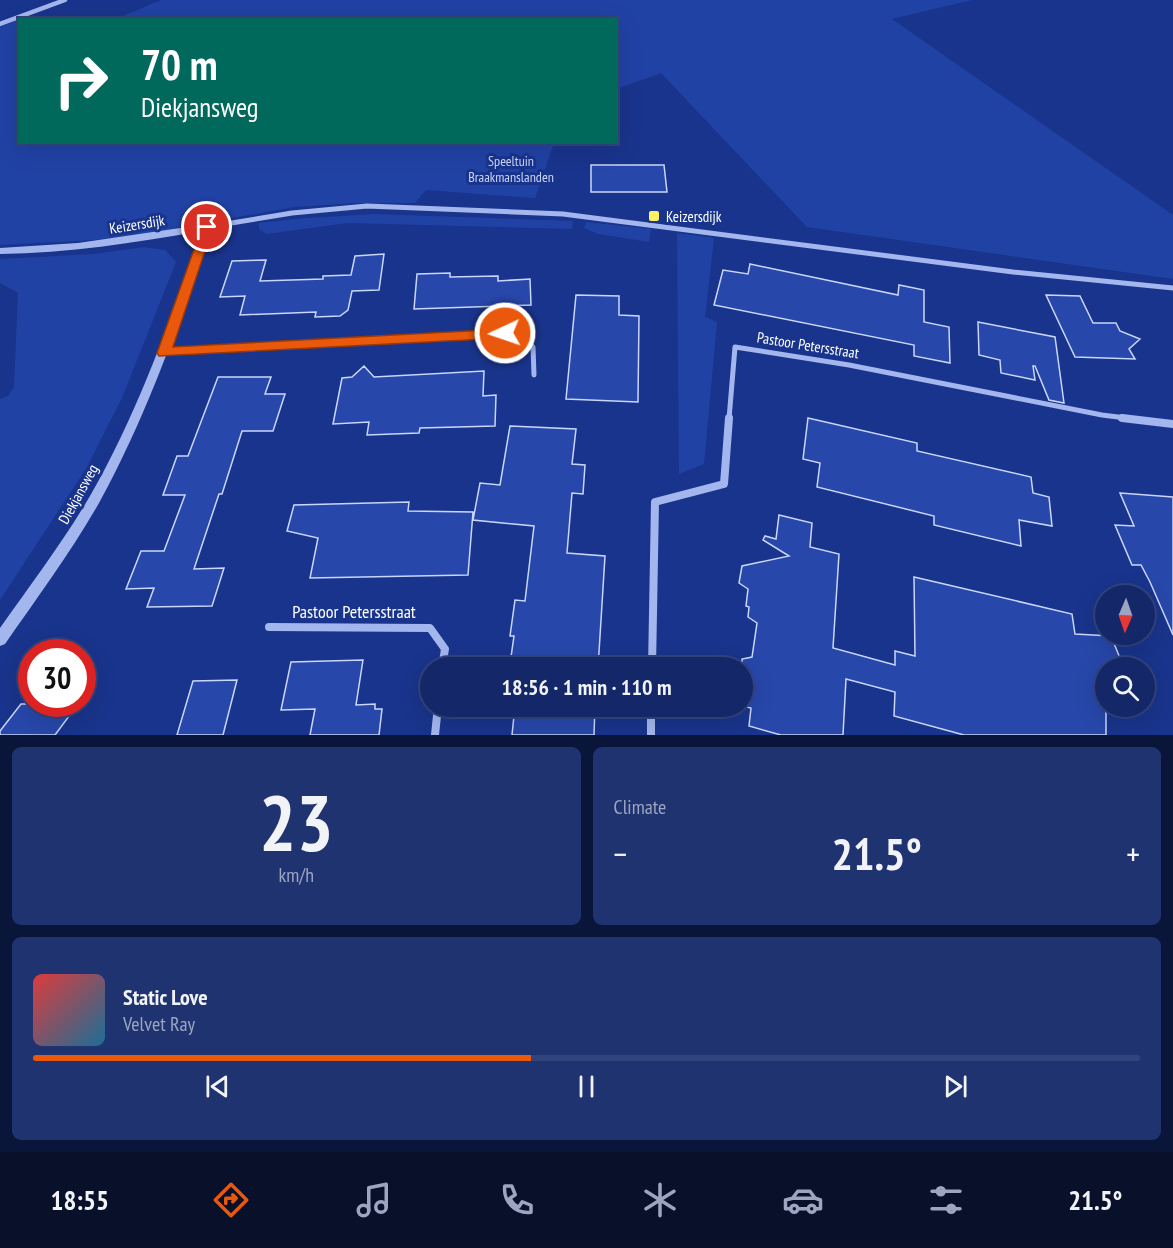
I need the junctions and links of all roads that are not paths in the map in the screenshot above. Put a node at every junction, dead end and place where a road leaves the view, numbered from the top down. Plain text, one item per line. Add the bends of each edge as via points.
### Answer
1 (64, 0) edge
2 (0, 24) edge
3 (207, 227) junction
4 (0, 250) edge
5 (1173, 288) edge
6 (164, 353) junction
7 (534, 375) dead end
8 (1173, 424) edge
9 (269, 627) dead end
10 (0, 639) edge
11 (444, 657) edge
12 (652, 657) edge
13 (437, 717) edge
14 (651, 717) edge
15 (435, 735) edge
16 (651, 735) edge

1 - 2 street
3 - 4 street, Keizersdijk via 110,244
3 - 5 street, Keizersdijk via 367,206 563,214 1012,272
3 - 6 street, Diekjansweg
6 - 7 street via 505,333 523,338 533,347
6 - 10 street, Diekjansweg via 129,432 73,534
8 - 12 street, Pastoor Petersstraat via 1102,415 849,365 735,347 724,484 655,502
9 - 11 street, Pastoor Petersstraat via 430,628 445,649
13 - 15 street
14 - 16 street

